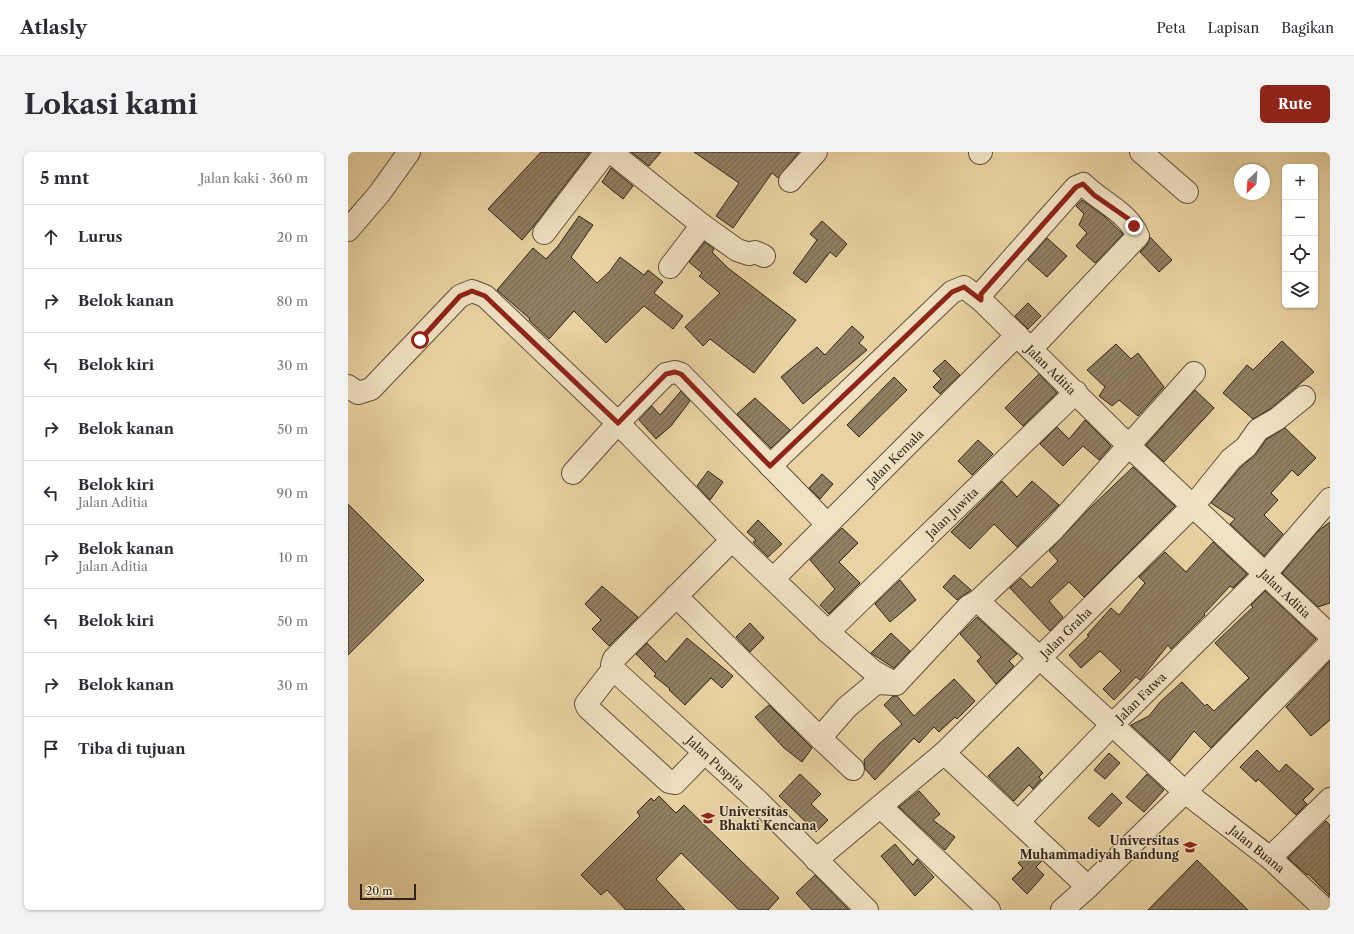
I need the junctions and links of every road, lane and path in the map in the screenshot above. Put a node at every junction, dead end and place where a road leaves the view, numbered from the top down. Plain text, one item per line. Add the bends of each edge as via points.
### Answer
1 (410, 152) edge
2 (606, 152) edge
3 (611, 152) edge
4 (816, 152) edge
5 (1141, 152) edge
6 (790, 181) dead end
7 (1187, 192) dead end
8 (702, 225) junction
9 (348, 230) edge
10 (544, 233) dead end
11 (764, 256) dead end
12 (670, 267) dead end
13 (981, 300) junction
14 (1024, 342) junction
15 (1194, 373) dead end
16 (348, 386) edge
17 (1076, 392) junction
18 (1304, 397) dead end
19 (618, 423) junction
20 (1129, 446) junction
21 (770, 466) junction
22 (573, 473) dead end
23 (1330, 499) edge
24 (1193, 506) junction
25 (827, 524) junction
26 (732, 540) junction
27 (1265, 574) junction
28 (773, 579) junction
29 (676, 596) junction
30 (978, 601) junction
31 (828, 632) junction
32 (1330, 635) edge
33 (1330, 643) edge
34 (1040, 659) junction
35 (613, 668) junction
36 (896, 684) junction
37 (1112, 725) junction
38 (820, 738) junction
39 (704, 753) junction
40 (944, 753) junction
41 (853, 769) dead end
42 (1184, 792) junction
43 (1330, 798) edge
44 (881, 807) junction
45 (1018, 822) junction
46 (1270, 858) junction
47 (816, 860) junction
48 (1088, 887) junction
49 (867, 910) edge
50 (989, 910) edge
51 (1062, 910) edge
52 (1326, 910) edge

1 - 9 street
2 - 10 street
3 - 8 street
4 - 6 street
5 - 7 street
8 - 11 street via 737,250
8 - 12 street
13 - 14 street, Jalan Aditia
13 - 14 street, Jalan Kemala via 981,294 1076,187 1083,184 1094,195 1130,220 1138,236
13 - 21 street, Jalan Aditia via 964,287 952,292
14 - 17 street, Jalan Aditia
14 - 25 street, Jalan Kemala
15 - 20 street
16 - 19 street via 358,393 371,389 460,296 472,291 485,296
17 - 20 street, Jalan Aditia
17 - 31 street, Jalan Juwita
18 - 24 street, Jalan Graha via 1277,419 1258,430
19 - 21 street via 666,374 675,372 681,374
19 - 22 street
19 - 26 street
20 - 24 street, Jalan Aditia
20 - 30 street via 1053,530
21 - 25 street
23 - 27 street, Jalan Fatwa
24 - 27 street, Jalan Aditia
24 - 34 street, Jalan Graha
25 - 28 street, Jalan Kemala
26 - 28 street
26 - 29 street
27 - 32 street, Jalan Aditia
27 - 37 street, Jalan Fatwa
28 - 31 street
29 - 35 street via 614,658
29 - 38 street
30 - 34 street, Jalan Buana
30 - 36 street via 969,606
31 - 36 street via 873,671
33 - 42 street
34 - 37 street, Jalan Buana
34 - 40 street, Jalan Graha
35 - 39 street, Jalan Puspita
35 - 39 street via 588,700 588,708 669,782 675,782
36 - 38 street via 876,683 847,707
37 - 42 street, Jalan Buana
37 - 45 street, Jalan Fatwa
38 - 41 street
39 - 47 street, Jalan Puspita via 758,801
40 - 44 street, Jalan Graha
40 - 45 street
42 - 46 street, Jalan Buana
42 - 48 street
43 - 46 street
44 - 47 street, Jalan Graha
44 - 50 street
45 - 48 street
46 - 52 street, Jalan Buana
47 - 49 street, Jalan Puspita
48 - 51 street

